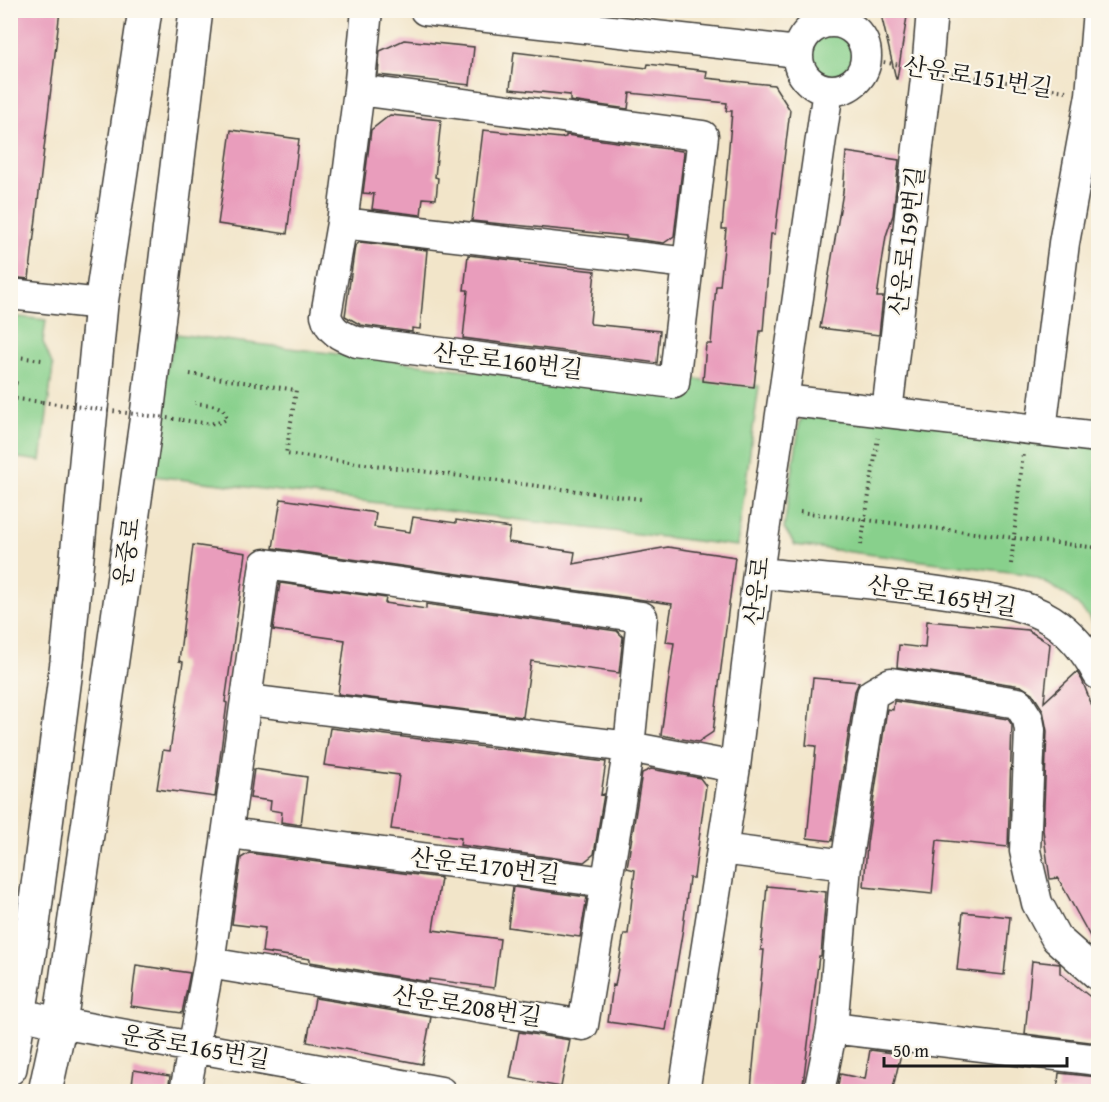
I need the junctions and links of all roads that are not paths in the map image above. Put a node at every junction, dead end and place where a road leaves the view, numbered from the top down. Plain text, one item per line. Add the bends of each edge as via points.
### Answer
1 (146, 10) edge
2 (196, 10) edge
3 (367, 10) edge
4 (425, 10) edge
5 (932, 10) edge
6 (1098, 10) edge
7 (836, 16) edge
8 (798, 52) junction
9 (359, 90) junction
10 (828, 90) junction
11 (342, 223) junction
12 (688, 263) junction
13 (10, 294) edge
14 (100, 304) junction
15 (784, 400) junction
16 (883, 422) junction
17 (1098, 437) edge
18 (1032, 441) junction
19 (758, 573) junction
20 (1098, 674) edge
21 (247, 700) junction
22 (629, 747) junction
23 (735, 767) junction
24 (229, 833) junction
25 (722, 849) junction
26 (846, 865) junction
27 (606, 882) junction
28 (209, 963) junction
29 (1098, 975) edge
30 (15, 1013) edge
31 (60, 1023) junction
32 (831, 1028) junction
33 (192, 1047) junction
34 (1098, 1060) edge
35 (10, 1068) edge
36 (45, 1092) edge
37 (185, 1092) edge
38 (441, 1092) edge
39 (684, 1092) edge
40 (819, 1092) edge

1 - 14 main road, 운중로
2 - 31 main road, 운중로 via 147,415
3 - 9 street, 산운로160번길
4 - 8 street
5 - 16 street, 산운로159번길
6 - 18 street via 1091,95
7 - 8 street via 807,33
7 - 10 street via 855,30 866,59 857,79
8 - 10 street via 809,81
9 - 11 street, 산운로160번길
9 - 12 street, 산운로160번길 via 703,136
10 - 15 street, 산운로
11 - 12 street
11 - 12 street, 산운로160번길 via 326,315 329,325 340,336 357,342 674,383
13 - 14 street
14 - 30 main road, 운중로 via 67,662 32,931
15 - 16 street
15 - 19 street, 산운로
16 - 18 street
17 - 18 street
19 - 20 street, 산운로165번길 via 942,591 1019,605 1050,620 1076,642
19 - 23 street, 산운로
21 - 22 street
21 - 22 street via 265,564 642,617
21 - 24 street
22 - 23 street
22 - 27 street
23 - 25 street, 산운로
24 - 27 street, 산운로170번길
24 - 28 street
25 - 26 street
25 - 39 street, 산운로
26 - 29 street via 872,694 891,683 1018,703 1030,730 1025,851 1037,903 1056,938
26 - 32 street
27 - 28 street, 산운로208번길 via 583,1025
28 - 33 street
30 - 31 street, 운중로165번길
30 - 35 main road, 운중로
31 - 33 street, 운중로165번길
31 - 36 main road, 운중로
32 - 34 street
32 - 40 street
33 - 37 street
33 - 38 street, 운중로165번길

